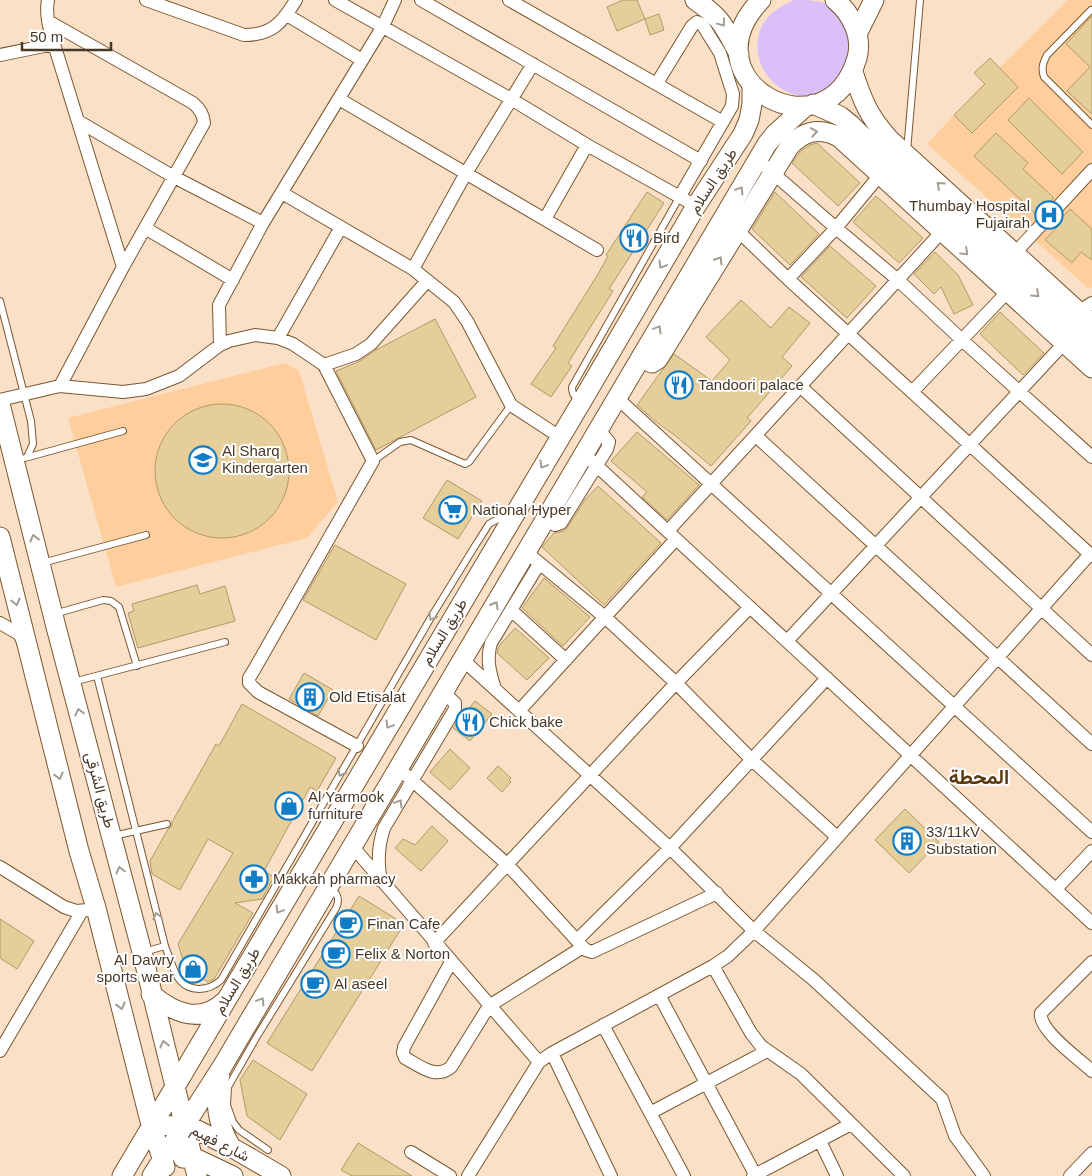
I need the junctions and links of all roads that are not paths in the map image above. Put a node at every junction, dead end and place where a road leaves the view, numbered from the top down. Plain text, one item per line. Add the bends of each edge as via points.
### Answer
1 (48, 0) edge
2 (146, 0) edge
3 (296, 0) edge
4 (336, 0) edge
5 (395, 0) edge
6 (421, 0) edge
7 (509, 0) edge
8 (695, 0) edge
9 (761, 0) edge
10 (835, 0) edge
11 (874, 0) edge
12 (920, 0) edge
13 (1091, 10) dead end
14 (287, 15) junction
15 (48, 22) junction
16 (383, 26) junction
17 (857, 34) junction
18 (54, 44) junction
19 (739, 54) junction
20 (0, 55) edge
21 (362, 60) junction
22 (533, 64) junction
23 (853, 72) junction
24 (657, 83) junction
25 (752, 85) junction
26 (339, 99) junction
27 (511, 99) junction
28 (809, 105) junction
29 (78, 121) junction
30 (723, 122) junction
31 (1092, 125) edge
32 (587, 144) junction
33 (758, 160) junction
34 (700, 161) junction
35 (892, 164) junction
36 (1092, 170) edge
37 (466, 173) junction
38 (772, 174) junction
39 (174, 177) junction
40 (282, 193) junction
41 (680, 196) junction
42 (696, 206) junction
43 (545, 219) junction
44 (263, 223) junction
45 (731, 223) junction
46 (948, 225) junction
47 (145, 228) junction
48 (341, 228) junction
49 (836, 228) junction
50 (597, 250) dead end
51 (1016, 253) junction
52 (123, 267) junction
53 (413, 270) junction
54 (788, 279) junction
55 (233, 280) junction
56 (898, 280) junction
57 (428, 281) junction
58 (1013, 285) junction
59 (0, 301) edge
60 (1085, 307) edge
61 (1077, 333) edge
62 (849, 334) junction
63 (278, 338) junction
64 (962, 340) junction
65 (220, 345) junction
66 (1092, 346) edge
67 (324, 365) junction
68 (1092, 368) edge
69 (60, 386) junction
70 (801, 387) junction
71 (1019, 391) junction
72 (912, 392) junction
73 (24, 394) junction
74 (617, 398) junction
75 (0, 400) edge
76 (582, 401) junction
77 (0, 404) edge
78 (510, 405) junction
79 (123, 431) dead end
80 (5, 435) edge
81 (756, 436) junction
82 (560, 437) junction
83 (970, 444) junction
84 (1090, 451) edge
85 (20, 459) junction
86 (590, 460) junction
87 (373, 461) junction
88 (711, 484) junction
89 (921, 497) junction
90 (146, 535) dead end
91 (672, 535) junction
92 (1, 545) edge
93 (876, 545) junction
94 (1091, 555) edge
95 (533, 558) junction
96 (40, 564) junction
97 (830, 594) junction
98 (750, 607) junction
99 (1042, 608) junction
100 (511, 610) junction
101 (53, 614) junction
102 (606, 618) junction
103 (0, 623) edge
104 (485, 638) junction
105 (787, 641) junction
106 (225, 642) dead end
107 (26, 646) junction
108 (1092, 655) edge
109 (998, 657) junction
110 (462, 660) junction
111 (566, 660) junction
112 (137, 666) junction
113 (97, 676) junction
114 (827, 678) junction
115 (72, 682) junction
116 (676, 683) junction
117 (495, 690) junction
118 (443, 692) junction
119 (954, 706) junction
120 (519, 711) junction
121 (1092, 744) edge
122 (364, 750) junction
123 (910, 755) junction
124 (752, 760) junction
125 (398, 768) junction
126 (591, 775) junction
127 (412, 781) junction
128 (167, 824) dead end
129 (136, 831) junction
130 (1092, 832) edge
131 (112, 837) junction
132 (837, 837) junction
133 (352, 846) junction
134 (670, 848) junction
135 (1092, 851) edge
136 (507, 864) junction
137 (0, 867) edge
138 (381, 881) junction
139 (1056, 890) junction
140 (717, 893) junction
141 (89, 910) junction
142 (1092, 922) edge
143 (754, 931) junction
144 (434, 943) junction
145 (580, 944) junction
146 (165, 946) junction
147 (142, 952) junction
148 (244, 956) junction
149 (451, 962) junction
150 (1092, 962) edge
151 (713, 966) junction
152 (151, 994) junction
153 (659, 994) junction
154 (227, 998) junction
155 (489, 1006) junction
156 (603, 1025) junction
157 (250, 1034) junction
158 (4, 1036) edge
159 (0, 1051) edge
160 (767, 1051) junction
161 (552, 1053) junction
162 (539, 1062) junction
163 (222, 1067) junction
164 (1092, 1071) edge
165 (706, 1082) junction
166 (175, 1088) junction
167 (144, 1097) junction
168 (650, 1113) junction
169 (151, 1124) junction
170 (851, 1124) junction
171 (184, 1126) junction
172 (820, 1140) junction
173 (231, 1147) junction
174 (268, 1150) dead end
175 (412, 1152) dead end
176 (1092, 1153) edge
177 (192, 1158) junction
178 (165, 1167) edge
179 (126, 1170) edge
180 (755, 1175) edge
181 (152, 1176) edge
182 (197, 1176) edge
183 (232, 1176) edge
184 (281, 1176) edge
185 (450, 1176) edge
186 (468, 1176) edge
187 (611, 1176) edge
188 (684, 1176) edge
189 (837, 1176) edge
190 (904, 1176) edge
191 (984, 1176) edge
192 (1070, 1176) edge

1 - 15 street
2 - 14 street via 244,35 259,35 271,30
3 - 14 street
4 - 16 street
5 - 16 street
6 - 22 street
7 - 24 street
8 -> 19 main road via 720,20
9 - 19 main road via 747,16 740,34
10 - 17 main road via 852,20
11 - 17 main road
12 - 35 lane
13 - 31 lane via 1047,55 1042,71 1044,77
14 - 21 street
15 - 18 street
15 - 39 street via 200,109 204,123
16 - 21 street
16 - 27 street
17 - 23 main road via 858,53
18 - 20 street
18 - 29 street
19 - 25 main road
21 - 26 street
22 - 27 street
22 - 34 street
23 - 28 main road, طريق السلام via 829,98
23 - 35 main road via 866,110 883,132
24 - 30 street
24 - 30 street via 692,26 697,22 702,24 720,53 733,94 732,106
25 - 28 main road via 768,98 786,105
25 - 42 main road, طريق السلام via 752,104 743,134
26 - 37 street
26 - 40 street
27 - 32 street
27 - 37 street
28 - 33 main road, طريق السلام via 775,134
28 - 35 main road via 840,116
29 - 39 street
29 - 52 street
30 - 34 street
32 - 41 street
32 - 43 street
33 - 38 street
45 -> 33 main road, طريق السلام
34 - 41 street
38 -> 35 main road via 795,140 812,131 830,132
35 - 46 main road
35 - 49 street
51 -> 35 main road
36 - 51 street
37 - 43 street
37 - 53 street
38 - 45 main road
38 - 49 street
39 - 44 street
39 - 47 street
40 - 44 street
40 - 48 street
41 - 42 street
41 - 76 lane via 572,387 574,396
42 -> 76 main road, طريق السلام
43 - 50 street
44 - 55 street
45 - 54 street
74 -> 45 main road, طريق السلام
46 - 56 street
46 -> 58 main road
47 - 52 street
47 - 55 street
48 - 53 street
48 - 63 street
49 - 54 street
49 - 56 street
51 - 60 main road
52 - 69 street
53 - 57 street
54 - 62 street
55 - 65 street via 219,306
56 - 62 street
56 - 64 street
57 - 67 street via 372,344 356,354
57 - 78 street via 461,312
58 -> 61 main road
58 - 64 street
59 - 73 lane
60 - 61 main road
61 - 66 main road
61 - 68 main road
61 - 71 street
62 - 70 street
62 - 72 street
63 - 65 street via 255,335
63 - 67 street
64 - 71 street
64 - 72 street
65 - 69 street via 179,376 146,389 123,392
67 - 87 street
69 - 73 street
70 - 81 street
70 - 89 street
71 - 83 street
71 - 84 street
72 - 83 street
73 - 75 street
73 - 85 lane via 33,435 32,444
74 - 86 main road, طريق السلام via 598,429
74 - 88 street
76 - 82 main road, طريق السلام
77 - 80 main road, طريق الشرقى
78 - 82 street
78 - 87 lane via 465,464 411,440 400,442
79 - 85 lane
80 - 85 main road, طريق الشرقى
81 - 88 street
81 - 93 street
82 -> 122 main road, طريق السلام via 514,514 482,551
83 - 89 street
83 - 94 street
96 -> 85 main road, طريق الشرقى
86 - 91 street
86 - 95 main road, طريق السلام via 545,519
87 - 122 street via 249,683 258,692
88 - 91 street
88 - 97 street
89 - 93 street
89 - 99 street
90 - 96 lane
91 - 98 street
91 - 102 street
92 -> 107 main road
93 - 97 street
93 - 109 street
94 - 99 street
95 - 100 street
95 - 102 street
104 -> 95 main road, طريق السلام
96 - 101 main road, طريق الشرقى
97 - 105 street
97 - 119 street
98 - 105 street
98 - 116 street
99 - 108 street
99 - 109 street
100 - 104 street
100 - 111 street
101 - 112 lane via 103,600 115,602
101 - 115 main road, طريق الشرقى
102 - 111 street
102 - 116 street
103 - 107 street via 19,634
104 - 110 main road, طريق السلام
104 - 117 street
105 - 114 street
106 - 112 lane
107 -> 141 main road via 79,851
109 - 119 street
109 - 121 street
110 - 117 street
110 - 118 main road, طريق السلام
111 - 120 street
112 - 113 lane
113 - 115 lane
113 - 129 lane
114 - 123 street
114 - 124 street
131 -> 115 main road, طريق الشرقى
116 - 124 street
116 - 126 street
117 - 120 street
118 - 125 main road, طريق السلام
118 - 127 street via 455,703 455,709
119 - 123 street
119 - 130 street
120 - 126 street
122 -> 148 main road, طريق السلام
123 - 132 street
123 - 139 street
124 - 132 street
124 - 134 street
125 - 127 street
125 - 133 main road, طريق السلام
126 - 134 street
126 - 136 street
127 - 136 street
138 -> 127 street via 380,839
128 - 129 lane
129 - 131 lane
146 -> 129 lane
147 -> 131 main road, طريق الشرقى
132 - 143 street
133 - 138 street
157 -> 133 main road, طريق السلام via 299,953 329,885
134 - 140 street
134 - 145 street
135 - 139 street
136 - 144 street
136 - 145 street
137 - 141 street via 64,907
138 - 144 street
139 - 142 street
140 - 143 street
140 - 145 street via 592,952
141 - 158 street
141 -> 167 main road
143 - 151 street
143 - 191 street via 814,980 942,1099 956,1136
144 - 149 street
145 - 155 street
146 - 147 lane
146 - 148 lane via 177,977 187,986 199,990 213,987
147 - 152 main road, طريق الشرقى
148 - 154 main road, طريق السلام
149 - 155 street
149 - 155 street via 404,1047 405,1058 435,1073 446,1070
150 - 164 street via 1041,1013 1040,1018 1047,1031
151 - 153 street
151 - 160 street via 756,1040
152 - 154 main road via 181,1013 193,1014 217,1008
166 -> 152 main road, طريق الشرقى
153 - 156 street
153 - 165 street
154 - 166 main road, طريق السلام
155 - 162 street
156 - 161 street
156 - 168 street
157 - 163 main road, طريق السلام
157 - 174 lane via 228,1087 227,1105 239,1130
158 - 159 street
160 - 165 street
160 - 170 street via 800,1074
161 - 162 street
161 - 187 street
162 - 186 street
163 - 171 main road, طريق السلام
163 - 173 main road via 217,1087 218,1112
165 - 168 street
165 - 180 street
166 - 169 main road, طريق السلام
166 - 171 main road, طريق الشرقى
167 - 169 main road
167 - 179 main road via 142,1126
168 - 188 street
169 - 171 main road, شارع فهيم
169 - 178 main road
169 - 179 main road, طريق السلام
170 - 172 street
170 - 190 street
171 - 173 main road, شارع فهيم
171 - 177 main road, طريق الشرقى
171 - 178 main road, طريق السلام
172 - 180 street
172 - 189 street
173 - 184 main road, شارع فهيم
175 - 185 street
176 - 192 street
177 - 178 main road
177 - 182 main road, طريق الشرقى
177 - 183 main road, شارع فهيم
178 - 181 main road, طريق السلام

